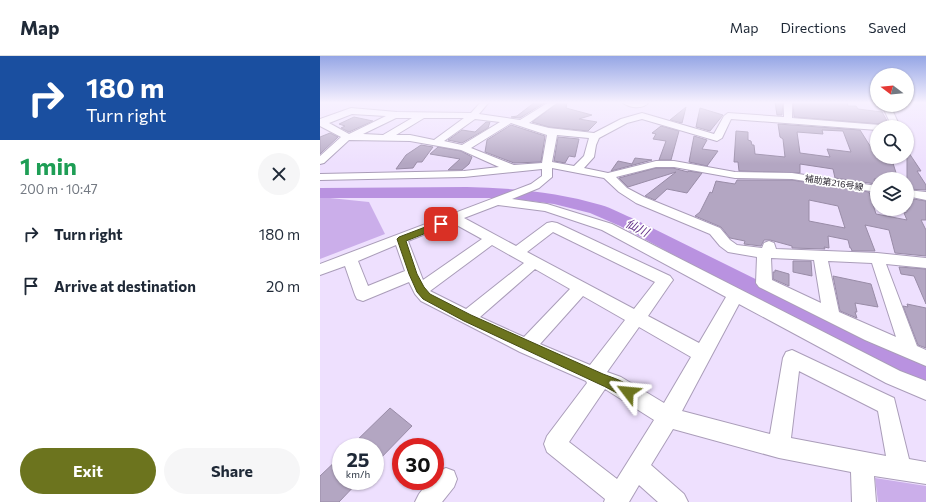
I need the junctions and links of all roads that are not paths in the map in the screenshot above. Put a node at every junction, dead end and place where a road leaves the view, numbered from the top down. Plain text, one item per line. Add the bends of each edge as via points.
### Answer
1 (379, 123) edge
2 (410, 123) edge
3 (464, 123) edge
4 (505, 123) edge
5 (522, 123) edge
6 (622, 123) edge
7 (665, 123) edge
8 (725, 123) edge
9 (824, 123) edge
10 (322, 125) edge
11 (870, 126) edge
12 (548, 131) junction
13 (596, 136) junction
14 (349, 137) junction
15 (384, 138) junction
16 (436, 143) junction
17 (464, 148) junction
18 (320, 161) edge
19 (548, 165) junction
20 (514, 169) junction
21 (577, 170) junction
22 (608, 176) junction
23 (320, 177) edge
24 (870, 188) edge
25 (914, 194) edge
26 (926, 196) edge
27 (500, 200) junction
28 (455, 219) junction
29 (401, 239) junction
30 (492, 239) junction
31 (767, 249) junction
32 (517, 253) junction
33 (820, 256) junction
34 (350, 258) junction
35 (877, 258) junction
36 (534, 262) junction
37 (926, 263) edge
38 (320, 270) edge
39 (417, 282) junction
40 (581, 288) junction
41 (736, 294) junction
42 (831, 314) junction
43 (467, 318) junction
44 (636, 318) junction
45 (526, 346) junction
46 (910, 352) junction
47 (703, 354) junction
48 (926, 358) edge
49 (597, 378) junction
50 (926, 391) edge
51 (668, 417) junction
52 (779, 447) junction
53 (862, 463) junction
54 (637, 468) junction
55 (900, 469) junction
56 (926, 473) edge
57 (446, 479) dead end
58 (618, 499) edge
59 (427, 502) edge
60 (676, 502) edge
61 (864, 502) edge

1 - 14 street
2 - 15 street
3 - 16 street
4 - 17 street
5 - 12 street
6 - 13 street
7 - 8 street via 717,138
9 - 11 street
10 - 14 street
12 - 13 street
12 - 19 street via 552,134 547,157
13 - 21 street via 589,157
14 - 15 street
14 - 18 street
15 - 16 street via 410,138
16 - 17 street
17 - 20 street
19 - 20 street
19 - 21 street
19 - 27 street via 548,174 544,180
20 - 23 street via 464,174
21 - 22 street
22 - 24 street, 補助第216号線 via 656,164 674,164 735,174 792,176
22 - 31 street via 623,190 640,200 715,231 733,249
25 - 26 street
27 - 28 street
27 - 41 street via 547,208 607,227
28 - 29 street
28 - 30 street
29 - 34 street
29 - 39 street
30 - 32 street
30 - 39 street
31 - 33 street
31 - 42 street via 764,282
32 - 36 street
32 - 44 street via 552,226 665,280
33 - 35 street
33 - 42 street
34 - 38 street
34 - 39 street via 363,294
35 - 37 street
35 - 46 street
36 - 40 street
36 - 43 street
39 - 43 street via 427,296
40 - 44 street
40 - 45 street
41 - 47 street
41 - 50 street via 893,377
42 - 46 street
43 - 45 street
44 - 47 street
44 - 49 street
45 - 49 street
46 - 48 street
47 - 51 street
49 - 51 street via 614,384
49 - 58 street via 555,444
51 - 52 street
51 - 54 street
52 - 53 street
52 - 55 street via 792,358 887,405
53 - 55 street
53 - 61 street
54 - 58 street
54 - 60 street
55 - 56 street
57 - 59 street

